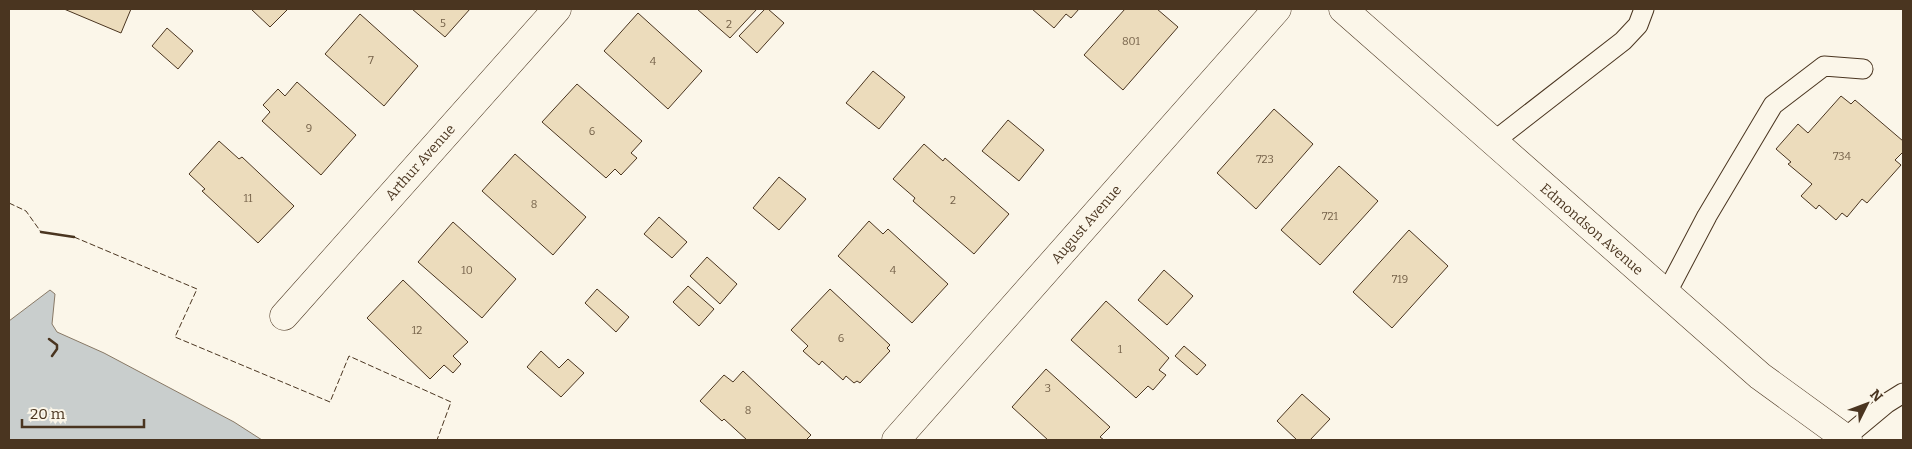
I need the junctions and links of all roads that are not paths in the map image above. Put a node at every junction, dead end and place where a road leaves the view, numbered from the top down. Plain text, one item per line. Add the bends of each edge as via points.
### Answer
1 (557, 9) edge
2 (1277, 9) edge
3 (1343, 9) edge
4 (1644, 9) edge
5 (1863, 69) dead end
6 (1493, 142) junction
7 (1666, 294) junction
8 (284, 316) dead end
9 (1903, 394) edge
10 (1846, 439) edge
11 (896, 440) edge

1 - 8 street, Arthur Avenue
2 - 11 street, August Avenue
3 - 6 street, Edmondson Avenue
4 - 6 lane via 1638,25 1623,41
5 - 7 lane via 1824,66 1773,106 1707,216
6 - 7 street, Edmondson Avenue
7 - 10 street, Edmondson Avenue via 1760,376
9 - 10 lane via 1887,403

